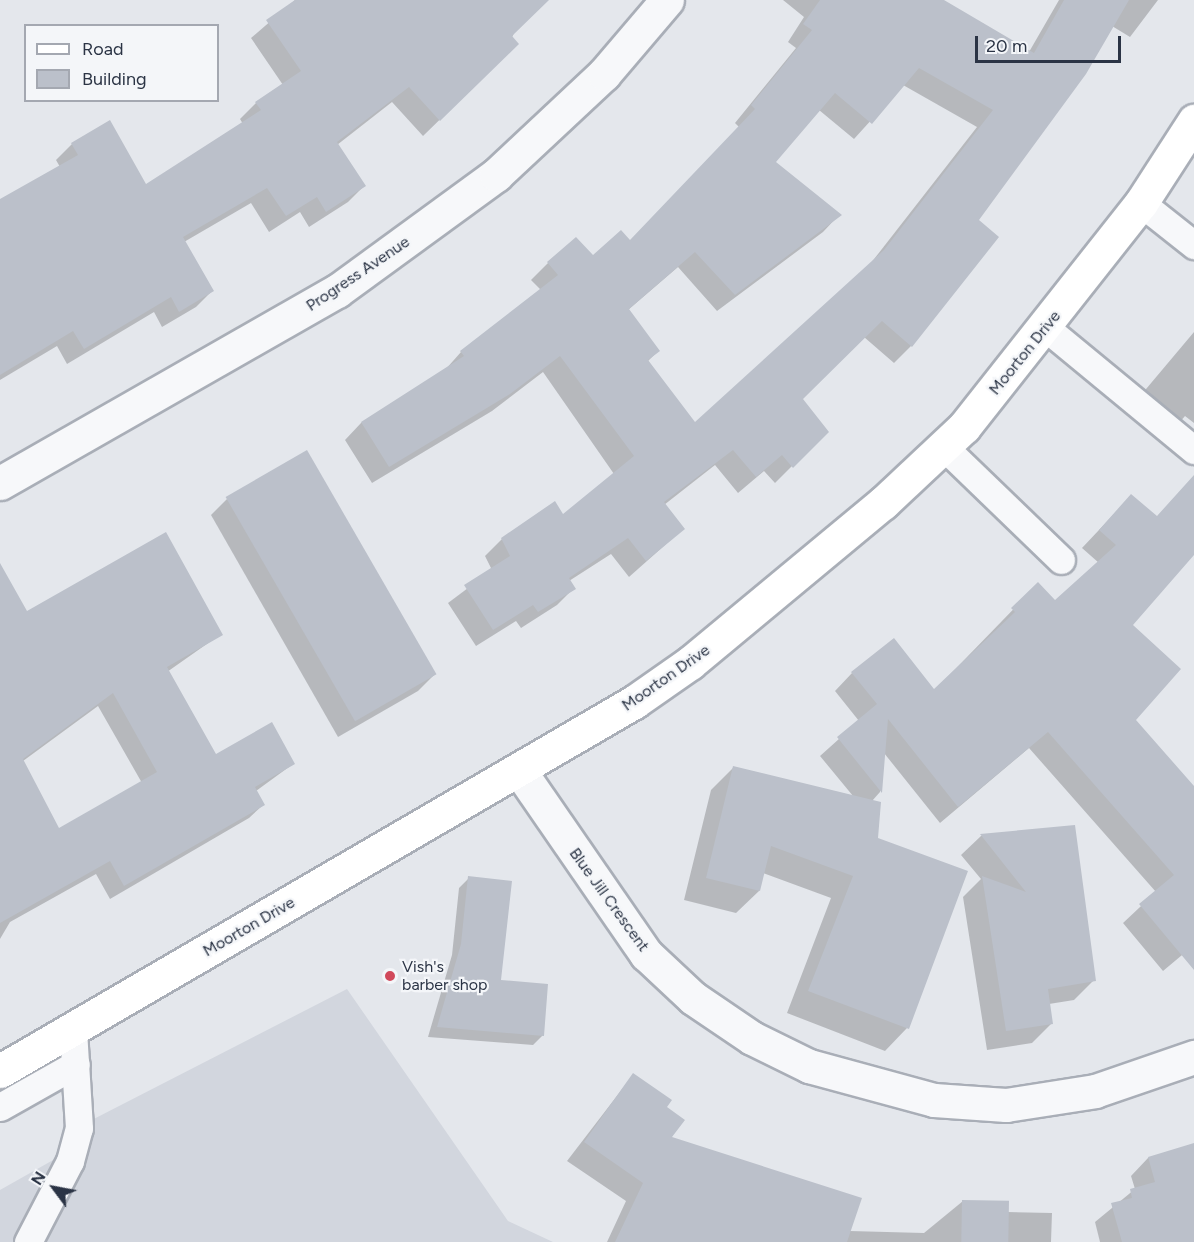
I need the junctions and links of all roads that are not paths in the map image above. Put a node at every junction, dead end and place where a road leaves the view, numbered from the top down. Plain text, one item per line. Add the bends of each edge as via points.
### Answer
1 (667, 0) edge
2 (1194, 121) edge
3 (1141, 203) junction
4 (1194, 245) edge
5 (1046, 328) junction
6 (943, 446) junction
7 (1194, 450) edge
8 (0, 483) edge
9 (1061, 560) dead end
10 (519, 770) junction
11 (73, 1030) junction
12 (1194, 1057) edge
13 (76, 1064) junction
14 (0, 1071) edge
15 (0, 1107) edge
16 (28, 1242) edge

1 - 8 street, Progress Avenue via 604,74 496,174 337,291
2 - 3 street, Moorton Drive
3 - 4 lane
3 - 5 street, Moorton Drive
5 - 6 street, Moorton Drive
5 - 7 lane
6 - 9 lane
6 - 10 street, Moorton Drive via 690,663
10 - 11 street, Moorton Drive
10 - 12 street, Blue Jill Crescent via 646,954 693,998 752,1038 809,1066 934,1101 1006,1105 1095,1091
11 - 13 lane
11 - 14 street, Moorton Drive
13 - 15 lane
13 - 16 lane via 79,1128 70,1161

